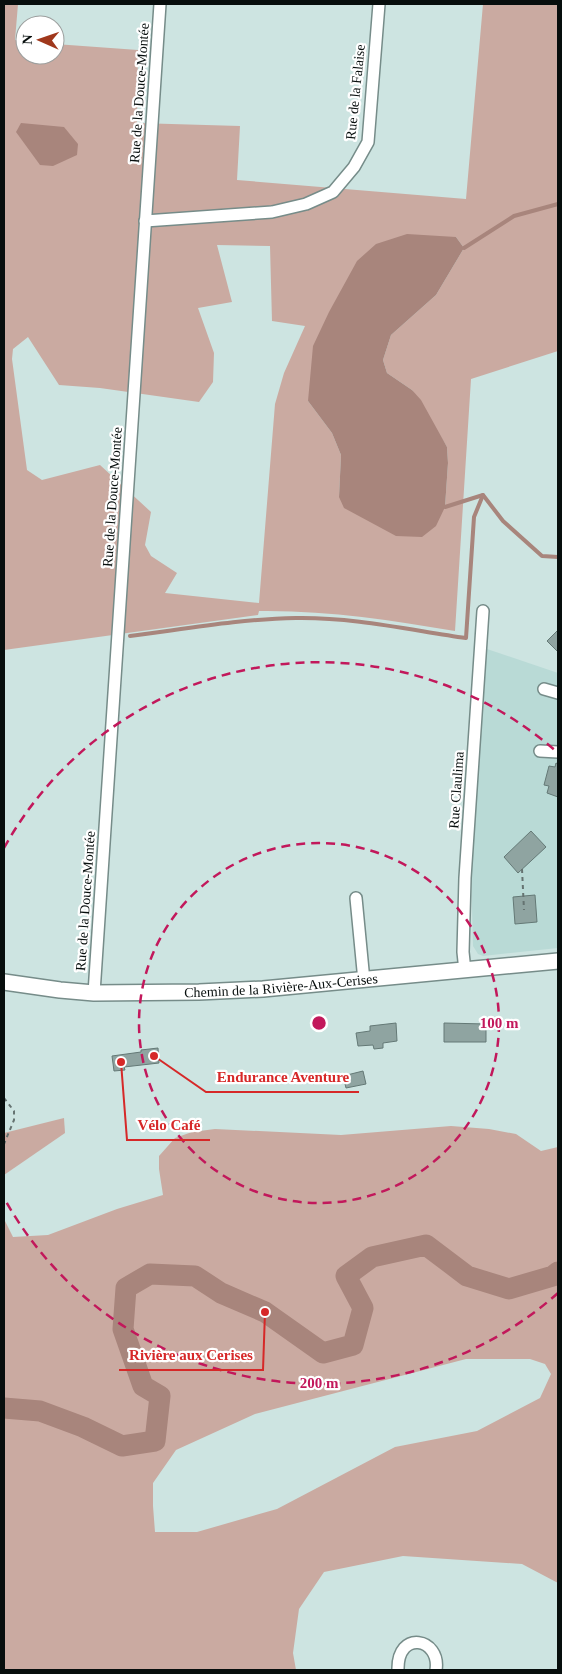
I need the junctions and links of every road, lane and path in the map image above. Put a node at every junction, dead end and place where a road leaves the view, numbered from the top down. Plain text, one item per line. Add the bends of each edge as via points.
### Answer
1 (160, 4) edge
2 (379, 4) edge
3 (145, 221) junction
4 (483, 611) dead end
5 (544, 689) dead end
6 (558, 693) edge
7 (540, 751) dead end
8 (558, 752) edge
9 (522, 869) dead end
10 (356, 898) dead end
11 (524, 910) dead end
12 (558, 961) edge
13 (466, 970) junction
14 (364, 980) junction
15 (4, 982) edge
16 (94, 993) junction
17 (4, 1098) edge
18 (4, 1144) edge
19 (398, 1670) edge
20 (436, 1670) edge

1 - 3 street, Rue de la Douce-Montée
2 - 3 street, Rue de la Falaise via 368,142 354,167 333,192 306,204 272,212
3 - 16 street, Rue de la Douce-Montée
4 - 13 street, Rue Claulima via 464,887 463,952
5 - 6 street
7 - 8 street
9 - 11 path
10 - 14 street
12 - 13 main road, Chemin de la Rivière-Aux-Cerises
13 - 14 main road, Chemin de la Rivière-Aux-Cerises
14 - 16 main road, Chemin de la Rivière-Aux-Cerises via 263,989
15 - 16 main road, Chemin de la Rivière-Aux-Cerises
17 - 18 path via 14,1111 14,1120
19 - 20 street via 403,1648 415,1642 432,1651

